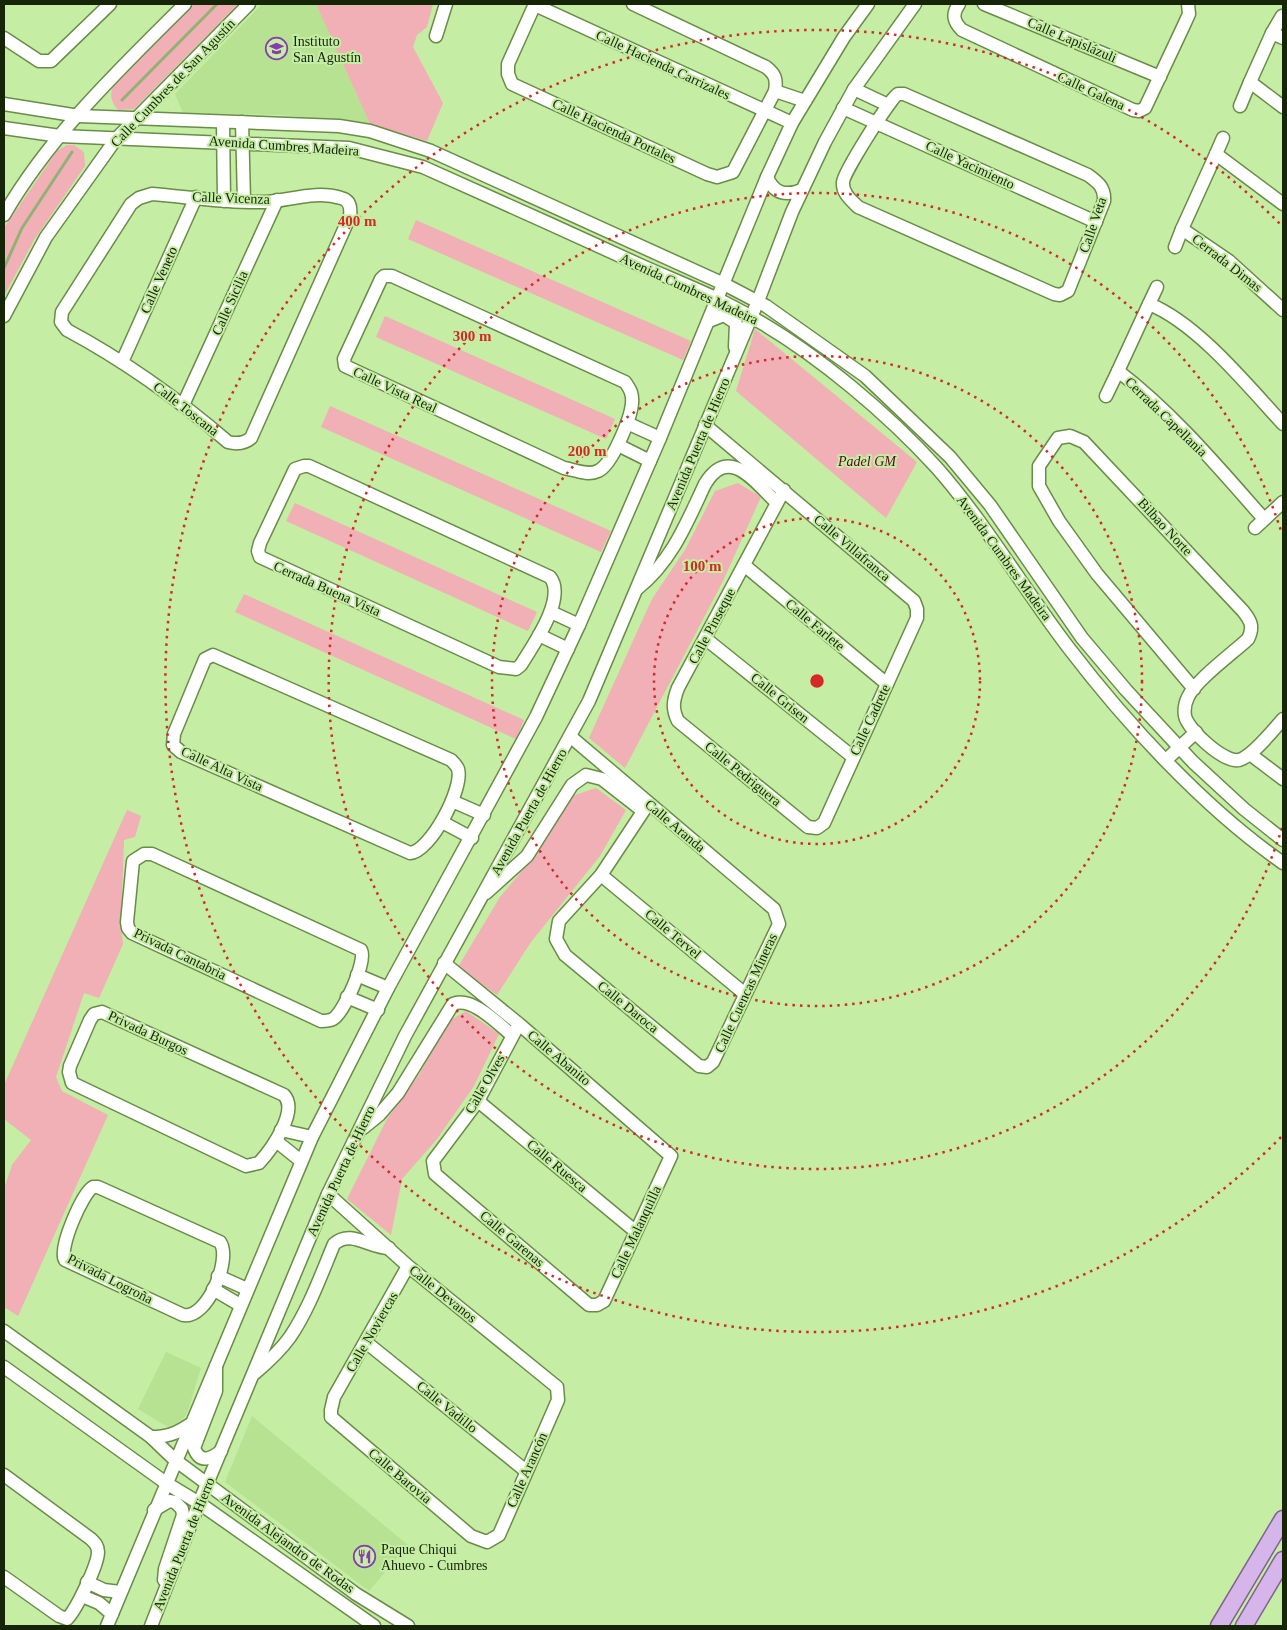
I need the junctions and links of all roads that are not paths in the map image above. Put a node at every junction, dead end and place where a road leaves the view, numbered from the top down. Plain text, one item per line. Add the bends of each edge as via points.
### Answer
1 (110, 4) edge
2 (185, 4) edge
3 (249, 4) edge
4 (446, 4) edge
5 (632, 4) edge
6 (868, 4) edge
7 (915, 4) edge
8 (984, 4) edge
9 (1188, 4) edge
10 (535, 5) edge
11 (953, 6) edge
12 (1282, 16) edge
13 (436, 36) dead end
14 (1277, 36) edge
15 (4, 38) edge
16 (1160, 77) junction
17 (1250, 82) junction
18 (854, 88) junction
19 (775, 91) junction
20 (805, 101) junction
21 (4, 104) edge
22 (888, 105) junction
23 (1240, 106) dead end
24 (1283, 107) edge
25 (843, 108) junction
26 (763, 111) junction
27 (79, 116) junction
28 (135, 118) junction
29 (223, 122) junction
30 (242, 122) junction
31 (878, 122) junction
32 (792, 123) junction
33 (4, 128) edge
34 (60, 136) junction
35 (116, 138) junction
36 (1223, 138) dead end
37 (223, 141) junction
38 (242, 142) junction
39 (1216, 154) junction
40 (767, 177) junction
41 (802, 190) junction
42 (196, 197) junction
43 (277, 200) junction
44 (758, 200) junction
45 (224, 201) junction
46 (244, 201) junction
47 (131, 204) joint
48 (1283, 204) edge
49 (792, 212) junction
50 (4, 214) edge
51 (350, 216) joint
52 (1096, 222) junction
53 (1182, 229) junction
54 (1175, 248) dead end
55 (724, 284) junction
56 (1156, 288) dead end
57 (718, 300) junction
58 (758, 301) junction
59 (1149, 304) junction
60 (1283, 310) edge
61 (4, 316) edge
62 (752, 316) junction
63 (709, 321) junction
64 (122, 362) junction
65 (732, 362) junction
66 (1118, 371) junction
67 (1106, 396) dead end
68 (183, 405) junction
69 (627, 423) junction
70 (1283, 424) edge
71 (705, 425) junction
72 (660, 438) junction
73 (618, 445) junction
74 (650, 461) junction
75 (784, 490) junction
76 (776, 502) junction
77 (1283, 502) edge
78 (744, 565) junction
79 (637, 589) junction
80 (917, 609) joint
81 (551, 612) junction
82 (579, 625) junction
83 (540, 635) junction
84 (706, 639) junction
85 (568, 649) junction
86 (887, 684) junction
87 (1194, 689) junction
88 (674, 712) joint
89 (1283, 719) edge
90 (1196, 732) junction
91 (570, 737) junction
92 (1209, 746) junction
93 (1179, 748) junction
94 (1250, 754) junction
95 (853, 757) junction
96 (1166, 760) junction
97 (1193, 762) junction
98 (1180, 774) junction
99 (1283, 779) edge
100 (452, 801) junction
101 (645, 807) junction
102 (484, 815) junction
103 (442, 822) junction
104 (817, 828) joint
105 (472, 838) junction
106 (1283, 840) edge
107 (1283, 863) edge
108 (601, 875) junction
109 (481, 897) junction
110 (778, 916) joint
111 (444, 963) junction
112 (357, 975) junction
113 (388, 988) junction
114 (745, 994) junction
115 (347, 998) junction
116 (378, 1010) junction
117 (519, 1024) junction
118 (512, 1036) junction
119 (707, 1067) joint
120 (478, 1100) junction
121 (361, 1129) junction
122 (278, 1135) junction
123 (312, 1137) junction
124 (671, 1156) joint
125 (301, 1160) junction
126 (433, 1167) joint
127 (328, 1194) junction
128 (635, 1231) junction
129 (389, 1248) junction
130 (408, 1266) junction
131 (218, 1276) junction
132 (213, 1289) junction
133 (247, 1289) junction
134 (240, 1304) junction
135 (596, 1305) joint
136 (4, 1331) edge
137 (367, 1343) junction
138 (216, 1363) junction
139 (4, 1367) edge
140 (251, 1377) junction
141 (559, 1393) joint
142 (334, 1396) joint
143 (189, 1425) junction
144 (151, 1437) junction
145 (221, 1451) junction
146 (175, 1460) junction
147 (526, 1471) junction
148 (4, 1475) edge
149 (166, 1483) junction
150 (208, 1484) junction
151 (199, 1503) junction
152 (154, 1510) junction
153 (1283, 1519) edge
154 (487, 1542) joint
155 (1283, 1560) edge
156 (4, 1577) edge
157 (87, 1582) junction
158 (120, 1592) junction
159 (82, 1596) junction
160 (164, 1596) junction
161 (109, 1620) edge
162 (151, 1626) edge
163 (374, 1626) edge
164 (408, 1626) edge
165 (1219, 1626) edge
166 (1244, 1626) edge

1 - 15 street via 51,61 39,61
2 - 27 street
3 - 28 street, Calle Cumbres de San Agustín
4 - 13 street
5 - 19 street via 766,66 775,76
6 - 20 street
7 - 18 street, Avenida Puerta de Hierro
8 - 16 street, Calle Lapislázuli
9 - 16 street, Calle Galena via 1187,20
10 - 26 street, Calle Hacienda Carrizales
10 - 26 street, Calle Hacienda Portales via 508,64 512,84 717,177 727,176 739,164
11 - 16 street, Calle Galena via 956,24 962,30 1132,110 1145,108
12 - 14 street
14 - 17 street
17 - 23 street
17 - 24 street
18 - 22 street
18 - 25 street, Avenida Puerta de Hierro
19 - 20 street
19 - 26 street
20 - 32 street
21 - 27 street, Avenida Cumbres Madeira
22 - 31 street, Calle Veta
22 - 52 street, Calle Veta via 893,96 904,94 1088,175 1104,191
25 - 31 street, Calle Yacimiento
25 - 41 street, Avenida Puerta de Hierro
26 - 32 street, Calle Hacienda Carrizales
27 - 28 street, Avenida Cumbres Madeira
27 - 34 street
28 - 29 street, Avenida Cumbres Madeira
28 - 35 street, Calle Cumbres de San Agustín
29 - 30 street, Avenida Cumbres Madeira
29 - 37 street
30 - 38 street
30 - 55 street, Avenida Cumbres Madeira via 339,126 431,150
31 - 52 street, Calle Yacimiento
31 - 52 street, Calle Veta via 846,170 844,192 858,207 1060,295 1068,290
32 - 40 street
33 - 34 street, Avenida Cumbres Madeira
34 - 35 street, Avenida Cumbres Madeira
34 - 50 street
35 - 37 street, Avenida Cumbres Madeira
35 - 61 street, Calle Cumbres de San Agustín via 46,237
36 - 39 street, Cerrada Dimas
37 - 38 street, Avenida Cumbres Madeira
37 - 45 street
38 - 46 street
38 - 57 street, Avenida Cumbres Madeira via 349,148 423,167
39 - 48 street
39 - 53 street, Cerrada Dimas
40 - 41 street via 770,185 782,193
40 - 44 street
41 - 49 street, Avenida Puerta de Hierro
42 - 45 street, Calle Vicenza
42 - 47 street, Calle Vicenza via 152,194
42 - 64 street, Calle Veneto
43 - 46 street, Calle Vicenza
43 - 51 street, Calle Vicenza via 301,196 342,198 349,204
43 - 68 street, Calle Sicilia
44 - 49 street via 779,199
44 - 55 street
45 - 46 street, Calle Vicenza
47 - 64 street, Calle Toscana via 61,317 67,330
49 - 58 street, Avenida Puerta de Hierro
51 - 68 street, Calle Toscana via 251,438 240,443 228,442
53 - 54 street
53 - 60 street, Cerrada Dimas via 1229,261
55 - 57 street
55 - 58 street, Avenida Cumbres Madeira
56 - 59 street, Cerrada Capellania
57 - 62 street, Avenida Cumbres Madeira
57 - 63 street
58 - 62 street, Avenida Puerta de Hierro
58 - 93 street, Avenida Cumbres Madeira via 865,376 950,457 990,505 1082,638
59 - 66 street, Cerrada Capellania
59 - 70 street via 1165,310 1188,328
62 - 65 street, Avenida Puerta de Hierro
62 - 96 street, Avenida Cumbres Madeira via 855,391 936,467 976,515 1068,648
63 - 65 street via 724,315 736,323
63 - 72 street
64 - 68 street, Calle Toscana
65 - 71 street, Avenida Puerta de Hierro
66 - 67 street
66 - 77 street, Cerrada Capellania via 1154,402 1260,524
69 - 72 street
69 - 73 street, Calle Vista Real
69 - 73 street, Calle Vista Real via 632,391 625,382 392,276 381,279 344,359 348,369 564,468 586,473 598,471
71 - 75 street, Calle Villafranca
71 - 79 street, Avenida Puerta de Hierro
72 - 74 street
73 - 74 street
74 - 82 street
75 - 76 street, Calle Pinseque
75 - 80 street, Calle Villafranca via 914,601
76 - 78 street, Calle Pinseque
76 - 79 street via 739,468 720,467 705,484 665,562
78 - 84 street, Calle Pinseque
78 - 86 street, Calle Farlete
79 - 91 street, Avenida Puerta de Hierro
80 - 86 street, Calle Cadrete via 917,618
81 - 82 street
81 - 83 street, Cerrada Buena Vista
81 - 83 street, Cerrada Buena Vista via 556,591 550,577 309,466 295,469 260,543 258,551 266,561 499,667 516,669
82 - 85 street
83 - 85 street
84 - 88 street, Calle Pinseque via 678,688 673,700
84 - 95 street, Calle Grisen
85 - 102 street
86 - 95 street, Calle Cadrete
87 - 87 street, Bilbao Norte via 1248,638 1251,622 1084,442 1065,436 1054,443 1039,466 1039,486 1059,521 1097,574
87 - 90 street via 1185,704 1185,715
88 - 104 street, Calle Pedriguera via 678,721 800,821 808,827
89 - 94 street
90 - 92 street
90 - 93 street
91 - 101 street, Calle Aranda
91 - 109 street, Avenida Puerta de Hierro
92 - 94 street via 1230,760 1239,760
92 - 97 street
93 - 96 street
93 - 97 street, Avenida Cumbres Madeira
94 - 99 street
95 - 104 street, Calle Cadrete via 824,823
96 - 98 street, Avenida Cumbres Madeira
97 - 98 street
97 - 106 street, Avenida Cumbres Madeira
98 - 107 street, Avenida Cumbres Madeira
100 - 102 street
100 - 103 street, Calle Alta Vista
100 - 103 street, Calle Alta Vista via 459,776 458,767 451,760 218,655 205,659 174,734 174,746 181,752 410,853 419,850
101 - 108 street
101 - 109 street, Calle Aranda via 602,779 586,775 572,785 527,856 504,880
101 - 110 street, Calle Aranda
102 - 105 street
103 - 105 street
105 - 113 street
108 - 114 street, Calle Tervel
108 - 119 street, Calle Daroca via 559,921 556,939 564,955 699,1066
109 - 111 street, Avenida Puerta de Hierro
110 - 114 street, Calle Cuencas Mineras via 779,924
111 - 117 street, Calle Abanito
111 - 121 street, Avenida Puerta de Hierro
112 - 113 street
112 - 115 street, Privada Cantabria
112 - 115 street, Privada Cantabria via 363,960 357,947 152,854 144,854 133,861 127,922 132,932 321,1021 334,1019
113 - 116 street
114 - 119 street, Calle Cuencas Mineras via 713,1062
115 - 116 street
116 - 123 street
117 - 118 street, Calle Olves
117 - 124 street, Calle Abanito
118 - 120 street, Calle Olves
118 - 121 street, Calle Abanito via 473,1006 463,1002 453,1004 398,1093 379,1115
120 - 126 street, Calle Olves via 433,1161
120 - 128 street, Calle Ruesca
121 - 127 street, Avenida Puerta de Hierro
122 - 122 street, Privada Burgos via 289,1111 284,1095 102,1012 94,1014 90,1020 69,1072 76,1086 246,1166 259,1163
122 - 123 street
122 - 125 street
123 - 125 street
124 - 128 street, Calle Malanquilla
125 - 133 street
126 - 135 street, Calle Garenas via 435,1174 589,1305
127 - 129 street, Calle Devanos
127 - 140 street, Avenida Puerta de Hierro
128 - 135 street, Calle Malanquilla via 604,1301
129 - 130 street, Calle Devanos
129 - 140 street via 349,1237 334,1244 302,1317 278,1352
130 - 137 street, Calle Noviercas
130 - 141 street, Calle Devanos via 557,1387
131 - 132 street, Privada Logroña
131 - 132 street, Privada Logroña via 224,1260 220,1242 98,1187 85,1194 63,1245 65,1260 188,1316 202,1309
131 - 133 street
132 - 134 street
133 - 134 street
134 - 138 street
136 - 144 street, Avenida Alejandro de Rodas
137 - 142 street, Calle Noviercas
137 - 147 street, Calle Vadillo
138 - 143 street
138 - 145 street via 216,1391 194,1448 203,1459 211,1459
139 - 149 street, Avenida Alejandro de Rodas
140 - 145 street, Avenida Puerta de Hierro
141 - 147 street, Calle Arancón
142 - 154 street, Calle Barovia via 330,1410 335,1421 471,1536
143 - 144 street via 171,1435
143 - 146 street
144 - 146 street, Avenida Alejandro de Rodas
145 - 150 street, Avenida Puerta de Hierro
146 - 149 street
146 - 150 street, Avenida Alejandro de Rodas
147 - 154 street, Calle Arancón via 499,1535
148 - 157 street via 94,1542 98,1555
149 - 151 street, Avenida Alejandro de Rodas
149 - 152 street
150 - 151 street, Avenida Puerta de Hierro
150 - 164 street, Avenida Alejandro de Rodas via 356,1594
151 - 160 street, Avenida Puerta de Hierro
151 - 163 street, Avenida Alejandro de Rodas
152 - 158 street
152 - 160 street via 169,1501 176,1502 182,1509 165,1569
153 - 165 main road
155 - 166 main road
156 - 159 street via 65,1619
157 - 158 street via 104,1590
157 - 159 street
158 - 161 street
159 - 161 street via 99,1603
160 - 162 street, Avenida Puerta de Hierro

